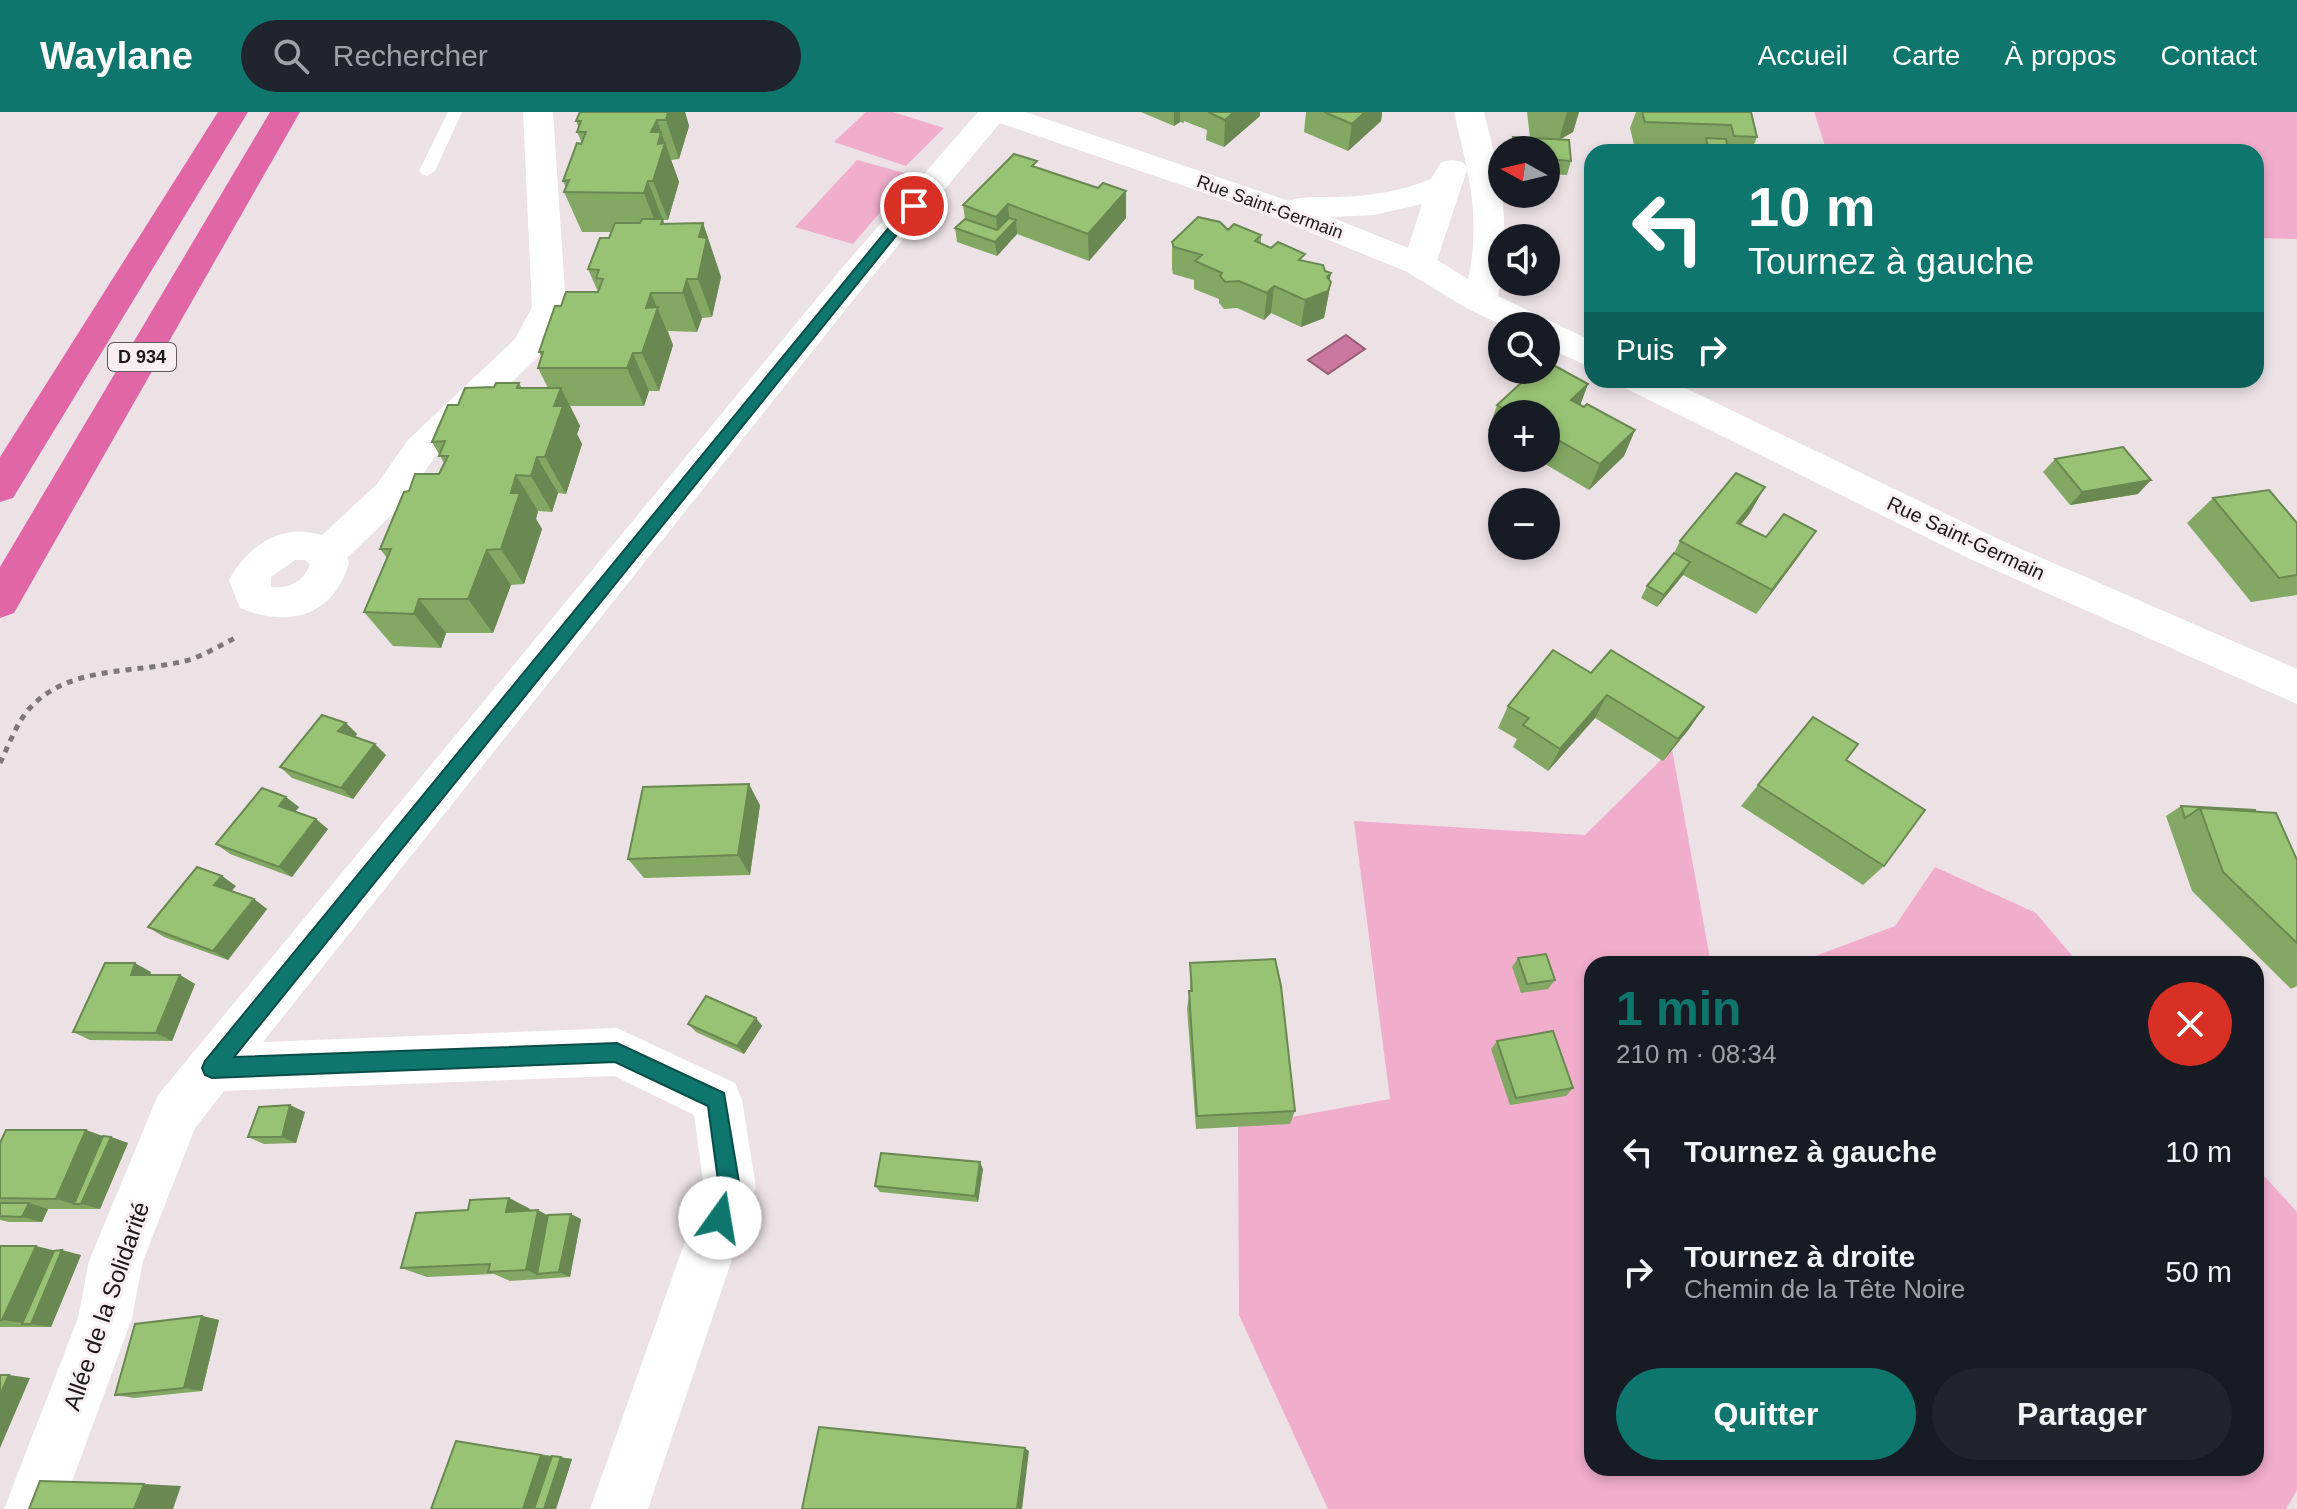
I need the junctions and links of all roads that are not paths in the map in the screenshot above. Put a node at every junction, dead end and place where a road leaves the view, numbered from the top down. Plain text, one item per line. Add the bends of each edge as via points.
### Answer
1 (233, 112) edge
2 (285, 112) edge
3 (455, 112) edge
4 (538, 112) edge
5 (995, 112) edge
6 (1471, 122) edge
7 (427, 171) dead end
8 (1443, 186) junction
9 (1274, 206) junction
10 (1419, 264) junction
11 (1480, 301) junction
12 (1503, 312) edge
13 (1560, 339) edge
14 (1584, 352) edge
15 (1655, 388) edge
16 (0, 488) edge
17 (0, 602) edge
18 (274, 604) road end
19 (2297, 687) edge
20 (212, 1068) junction
21 (33, 1509) edge
22 (619, 1509) edge

1 - 16 highway, D 934
2 - 17 highway, D 934
3 - 7 lane
4 - 18 street via 549,307 529,346 421,449 390,494 326,554 330,563 323,582 301,599
5 - 9 street, Rue Saint-Germain
5 - 20 street, Allée de la Solidarité via 854,276
6 - 8 street
6 - 11 street via 1487,188 1489,259
8 - 9 street via 1377,205
8 - 10 street
9 - 10 street, Rue Saint-Germain
10 - 11 street, Rue Saint-Germain
11 - 12 street, Rue Saint-Germain
13 - 14 street
15 - 19 street, Rue Saint-Germain via 1982,548
20 - 21 street, Allée de la Solidarité via 176,1112 116,1261 105,1318
20 - 22 street via 617,1052 717,1100 730,1188

